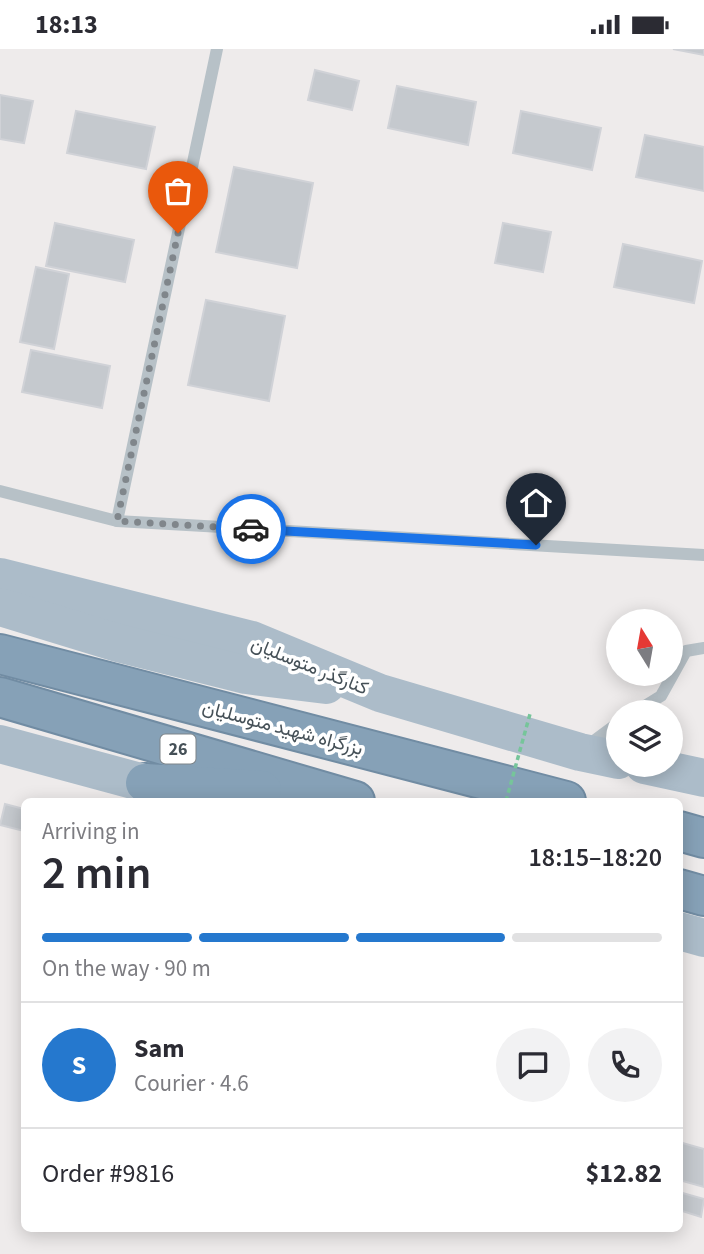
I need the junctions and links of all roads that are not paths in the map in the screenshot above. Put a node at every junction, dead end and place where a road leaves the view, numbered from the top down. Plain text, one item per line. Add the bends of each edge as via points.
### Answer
1 (217, 49) edge
2 (0, 491) edge
3 (117, 521) junction
4 (704, 555) edge
5 (0, 577) edge
6 (0, 607) edge
7 (704, 648) edge
8 (0, 654) edge
9 (373, 691) junction
10 (0, 697) edge
11 (655, 700) edge
12 (606, 732) edge
13 (0, 744) edge
14 (580, 752) junction
15 (606, 757) edge
16 (683, 773) edge
17 (704, 778) edge
18 (145, 783) junction
19 (202, 798) edge
20 (344, 798) edge
21 (554, 798) edge
22 (683, 832) edge
23 (704, 838) edge
24 (683, 890) edge
25 (704, 896) edge
26 (683, 932) edge
27 (704, 938) edge

1 - 3 lane
2 - 3 lane
3 - 4 lane
5 - 9 main road, کنارگذر متوسلیان via 252,640
6 - 9 main road via 246,675
7 - 11 lane via 686,652 662,696
8 - 21 highway, بزرگراه شهید متوسلیان
9 - 14 main road, کنارگذر متوسلیان
10 - 20 highway, 26
12 - 14 lane
13 - 18 main road
14 - 15 main road, کنارگذر متوسلیان
16 - 17 main road
18 - 19 main road
18 - 20 highway
22 - 23 highway
24 - 25 highway
26 - 27 main road

